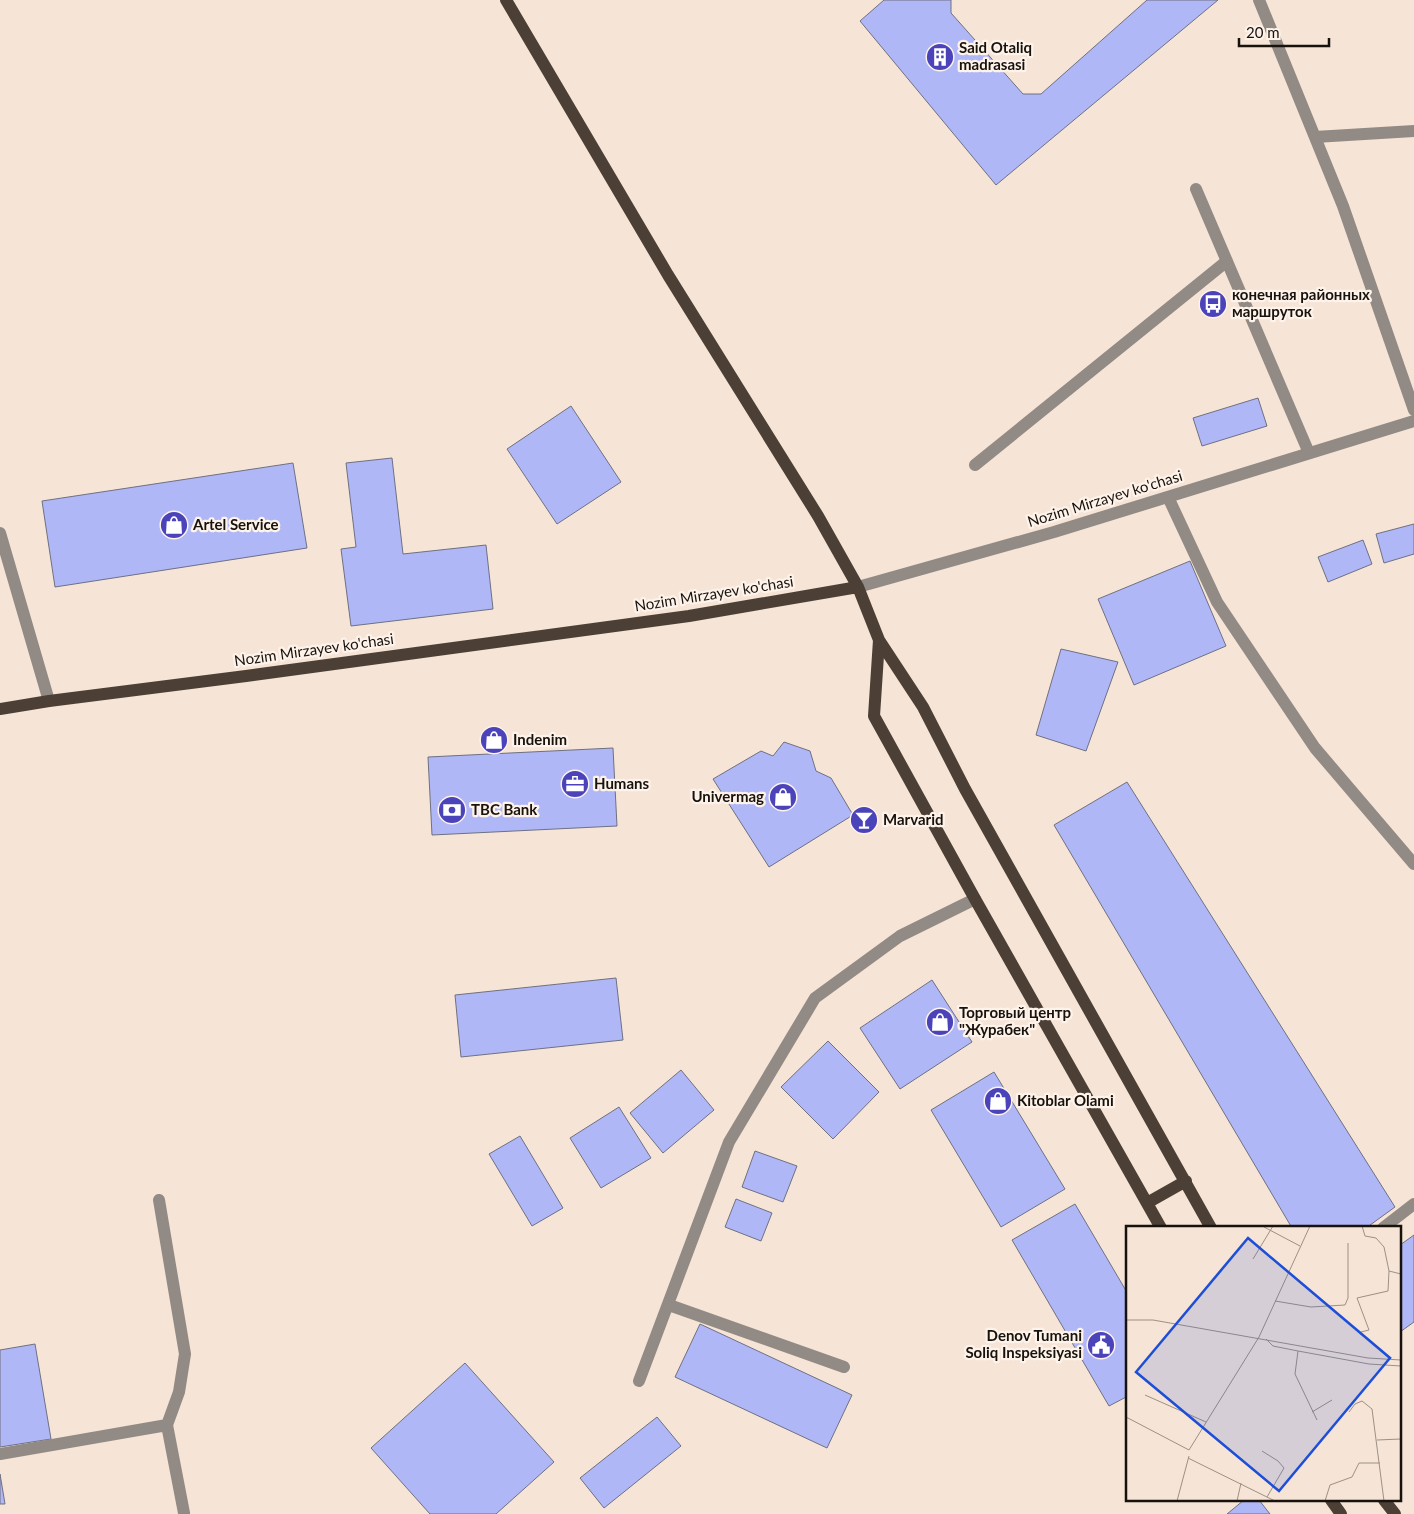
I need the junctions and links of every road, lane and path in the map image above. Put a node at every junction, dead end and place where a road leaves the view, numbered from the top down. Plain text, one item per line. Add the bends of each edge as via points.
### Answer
1 (506, 0) edge
2 (1259, 0) edge
3 (1414, 131) edge
4 (1315, 137) junction
5 (1196, 189) dead end
6 (1227, 262) junction
7 (1414, 410) edge
8 (1414, 421) edge
9 (1309, 453) junction
10 (975, 465) dead end
11 (1168, 497) junction
12 (0, 533) edge
13 (858, 587) junction
14 (879, 640) junction
15 (49, 701) junction
16 (0, 708) edge
17 (1414, 864) edge
18 (975, 900) junction
19 (1186, 1181) junction
20 (159, 1200) dead end
21 (1147, 1203) junction
22 (1414, 1204) edge
23 (1160, 1226) edge
24 (1211, 1226) edge
25 (1386, 1226) edge
26 (669, 1305) junction
27 (844, 1367) dead end
28 (639, 1381) dead end
29 (167, 1425) junction
30 (0, 1454) edge
31 (1332, 1502) edge
32 (1386, 1502) edge
33 (184, 1513) dead end
34 (1341, 1514) edge
35 (1395, 1514) edge

1 - 13 main road
2 - 4 street
3 - 4 street
4 - 7 street via 1343,206
5 - 6 street
6 - 9 street
6 - 10 street
8 - 9 street, Nozim Mirzayev ko'chasi
9 - 11 street, Nozim Mirzayev ko'chasi
11 - 13 street, Nozim Mirzayev ko'chasi
11 - 17 street via 1217,602 1316,748
12 - 15 street
13 - 14 main road
13 - 15 main road, Nozim Mirzayev ko'chasi via 689,616
14 - 18 main road via 874,716
14 - 19 main road via 923,708
15 - 16 main road, Nozim Mirzayev ko'chasi
18 - 21 main road
18 - 26 street via 900,936 814,998 729,1142
19 - 21 main road
19 - 24 main road
20 - 29 street via 185,1354 179,1392
21 - 23 main road
22 - 25 street
26 - 27 street
26 - 28 street
29 - 30 street
29 - 33 street
31 - 34 main road
32 - 35 main road

